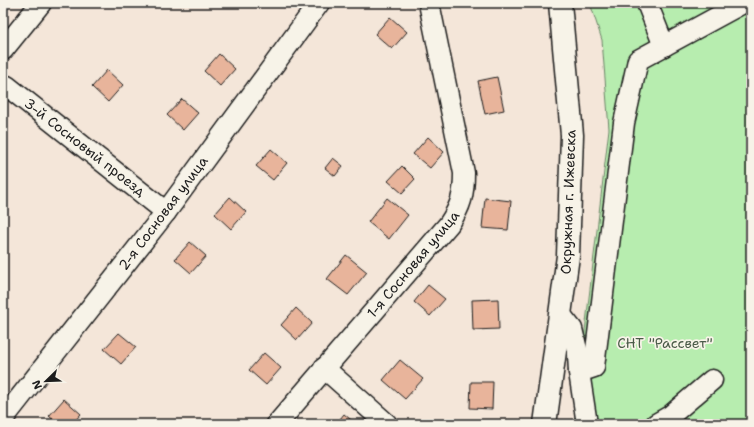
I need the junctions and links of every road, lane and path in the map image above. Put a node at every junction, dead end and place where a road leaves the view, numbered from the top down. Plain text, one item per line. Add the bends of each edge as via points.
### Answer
1 (41, 3) edge
2 (319, 3) edge
3 (429, 3) edge
4 (560, 3) edge
5 (647, 3) edge
6 (743, 3) edge
7 (664, 46) junction
8 (3, 50) edge
9 (3, 86) edge
10 (166, 212) junction
11 (560, 314) junction
12 (324, 368) junction
13 (579, 372) junction
14 (712, 380) dead end
15 (3, 419) edge
16 (277, 424) edge
17 (387, 424) edge
18 (545, 424) edge
19 (587, 424) edge
20 (656, 424) edge

1 - 8 street
2 - 10 street, 2-я Сосновая улица
3 - 12 street, 1-я Сосновая улица via 464,173 460,208 450,224
4 - 11 main road, Окружная г. Ижевска via 572,136 568,256
5 - 7 street
6 - 7 street
7 - 13 street via 638,60 624,123 594,367
9 - 10 street, 3-й Сосновый проезд via 7,86
10 - 15 street, 2-я Сосновая улица
11 - 13 street via 572,329
11 - 18 main road, Окружная г. Ижевска
12 - 16 street, 1-я Сосновая улица
12 - 17 street
13 - 19 street
14 - 20 street via 670,416

